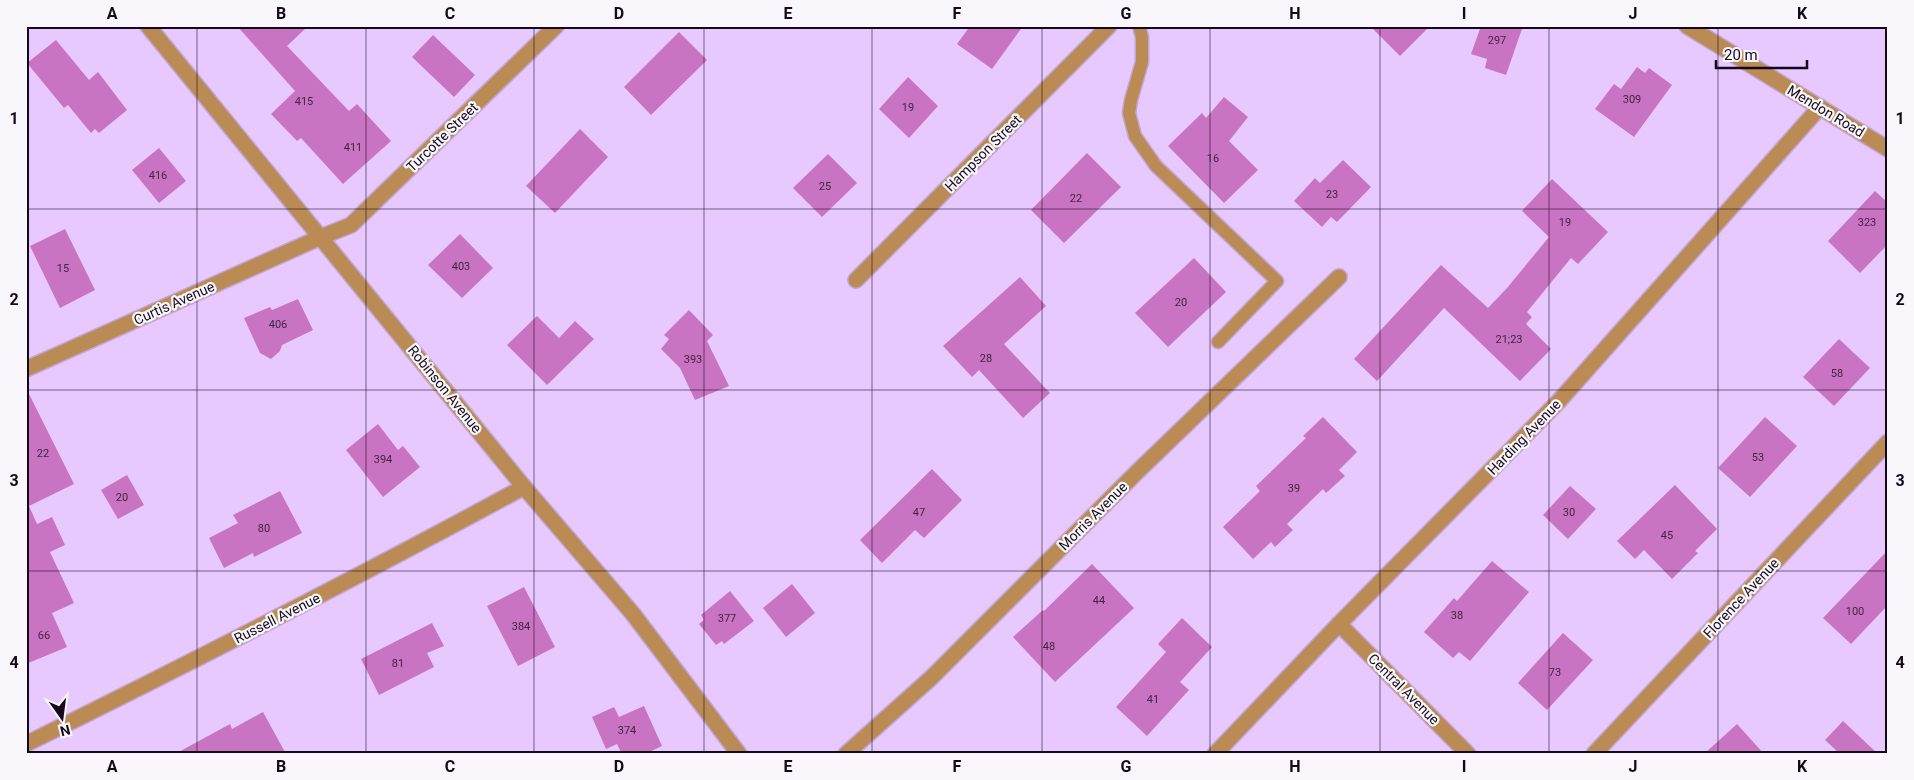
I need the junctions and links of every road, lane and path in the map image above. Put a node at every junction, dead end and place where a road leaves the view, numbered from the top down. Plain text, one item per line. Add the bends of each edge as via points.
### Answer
1 (148, 26) edge
2 (556, 26) edge
3 (1109, 26) edge
4 (1139, 26) edge
5 (1687, 26) edge
6 (1820, 108) junction
7 (1888, 149) edge
8 (321, 237) junction
9 (1339, 277) dead end
10 (856, 280) dead end
11 (1218, 342) dead end
12 (26, 368) edge
13 (1888, 442) edge
14 (524, 487) junction
15 (1339, 624) junction
16 (26, 744) edge
17 (739, 754) edge
18 (846, 754) edge
19 (1215, 754) edge
20 (1468, 754) edge
21 (1594, 754) edge

1 - 8 street, Robinson Avenue
2 - 8 street, Turcotte Street via 352,226
3 - 10 street, Hampson Street
4 - 11 lane via 1142,62 1130,113 1135,136 1156,166 1278,281
5 - 6 street, Mendon Road
6 - 7 street, Mendon Road
6 - 15 street, Harding Avenue via 1559,401
8 - 12 street, Curtis Avenue
8 - 14 street, Robinson Avenue
9 - 18 street, Morris Avenue via 1137,472 932,678
13 - 21 street, Florence Avenue
14 - 16 street, Russell Avenue via 414,547
14 - 17 street, Robinson Avenue via 632,614
15 - 19 street, Harding Avenue
15 - 20 street, Central Avenue

